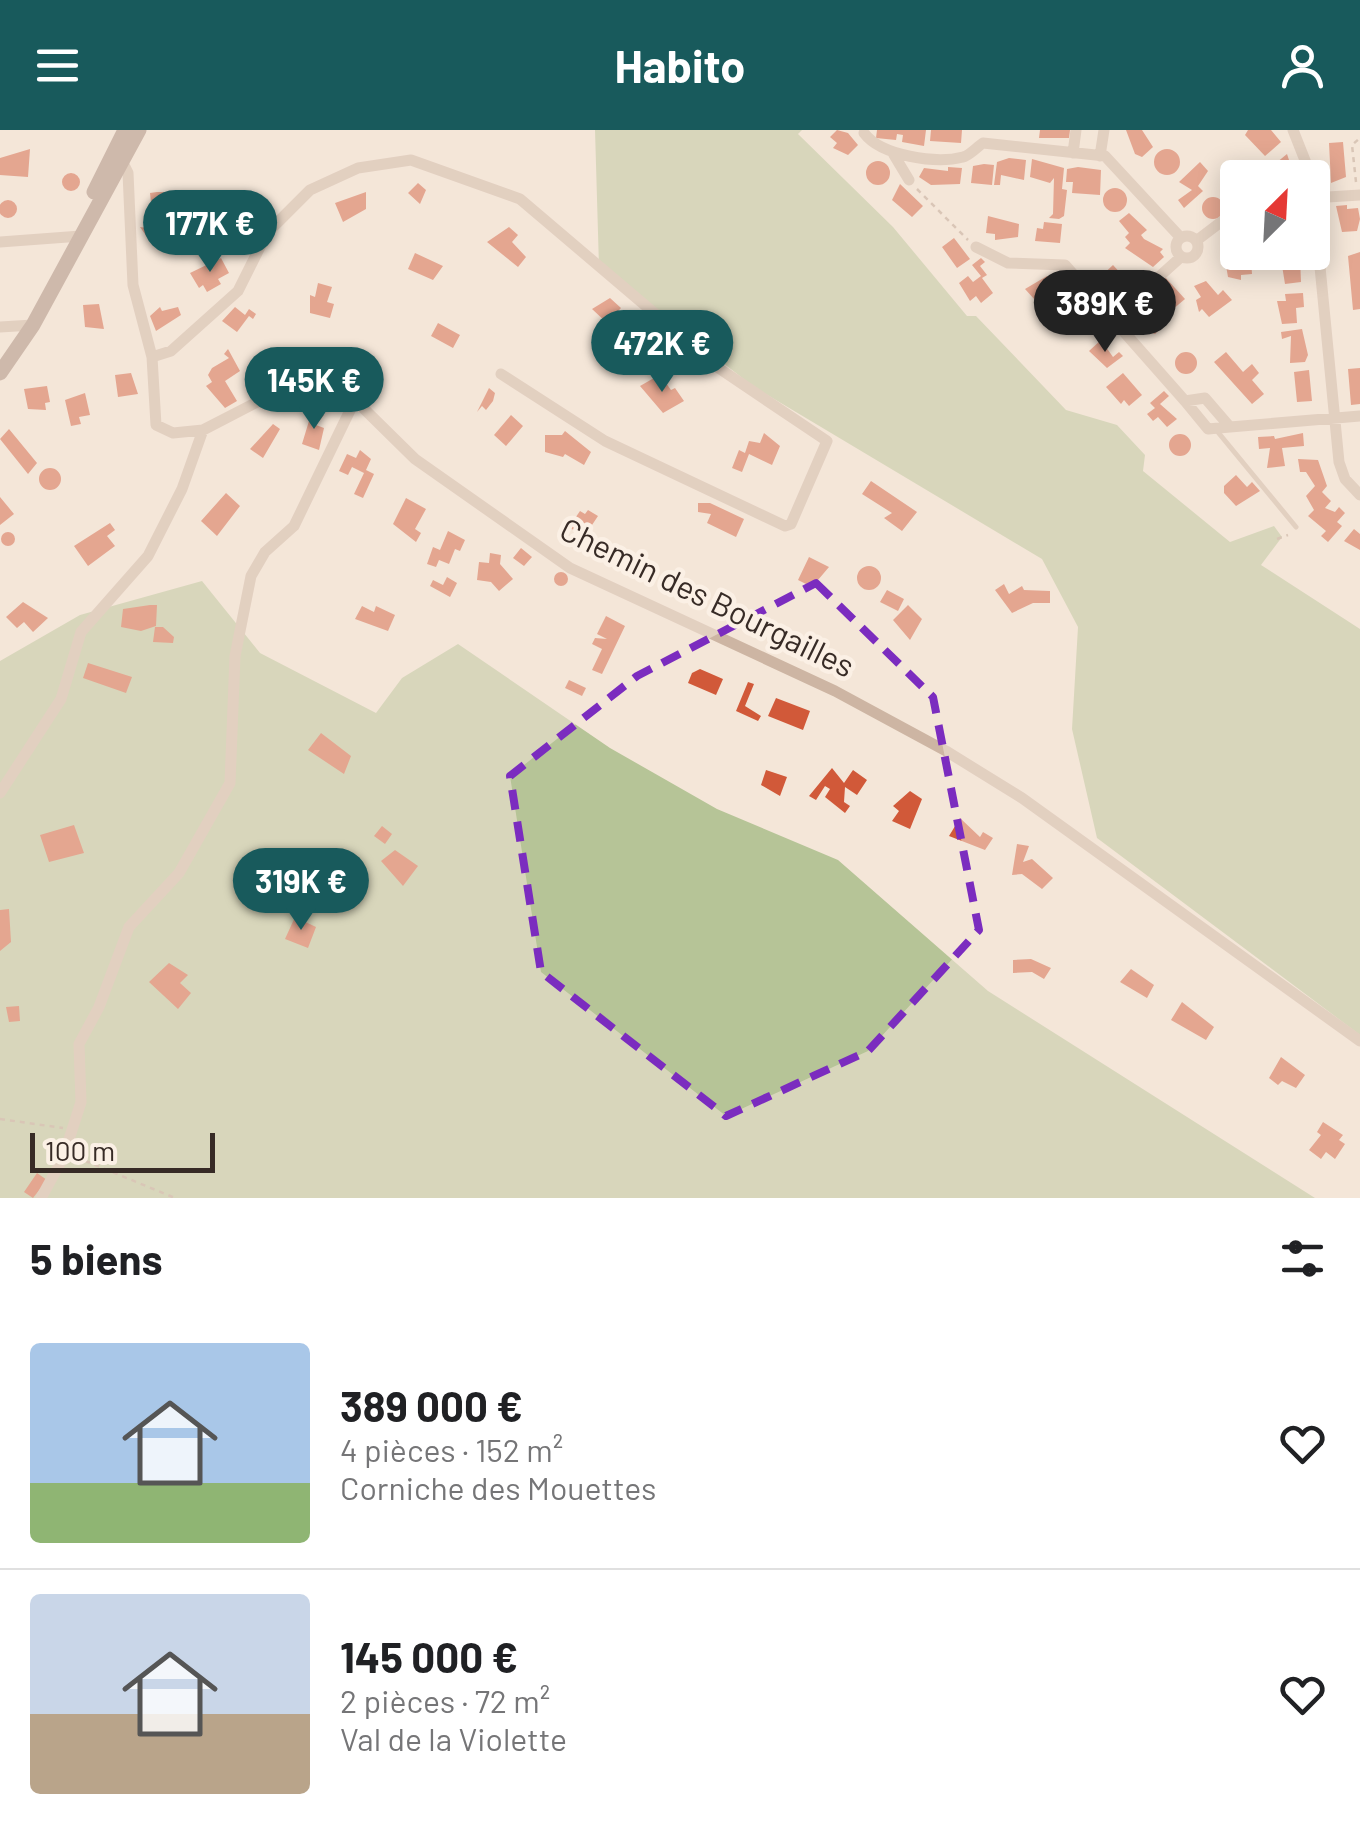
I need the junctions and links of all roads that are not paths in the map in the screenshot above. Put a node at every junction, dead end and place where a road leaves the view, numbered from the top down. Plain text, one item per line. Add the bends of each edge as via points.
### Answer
1 (124, 130) edge
2 (139, 130) edge
3 (1076, 130) edge
4 (1104, 130) edge
5 (1292, 130) edge
6 (864, 133) dead end
7 (1073, 153) junction
8 (894, 154) junction
9 (117, 155) junction
10 (1100, 156) junction
11 (1304, 160) edge
12 (909, 180) road end
13 (1330, 194) edge
14 (1358, 195) edge
15 (1220, 222) edge
16 (78, 236) junction
17 (1181, 238) junction
18 (1196, 240) junction
19 (0, 242) edge
20 (976, 247) road end
21 (1181, 257) junction
22 (1320, 270) edge
23 (1112, 319) junction
24 (33, 325) junction
25 (0, 327) edge
26 (152, 358) junction
27 (0, 373) edge
28 (501, 374) dead end
29 (355, 400) junction
30 (1185, 401) junction
31 (1360, 416) edge
32 (1333, 418) junction
33 (1230, 427) junction
34 (1216, 428) junction
35 (203, 430) junction
36 (1360, 494) edge
37 (1296, 527) road end
38 (0, 793) edge
39 (1360, 1041) edge
40 (40, 1198) edge

1 - 9 street
2 - 9 street
3 - 7 street
4 - 10 street
5 - 11 street
6 - 8 street
7 - 8 street via 982,144 964,158
7 - 10 street
8 - 12 street
9 - 16 street
9 - 26 street via 128,173 134,297
10 - 17 street
13 - 14 street
15 - 18 street
16 - 19 street
16 - 24 street
17 - 18 street
17 - 21 street
18 - 21 street via 1196,254
20 - 23 street via 1008,263 1064,265
21 - 23 street
22 - 32 street
23 - 30 street
24 - 25 street
24 - 27 street
26 - 28 street via 170,351 238,291 267,233 310,190 358,168 411,160 520,200 720,368 827,441 786,526 605,441
26 - 35 street via 156,425 180,433
29 - 35 street, Chemin des Bourgailles via 321,386 296,386
29 - 39 street, Chemin des Bourgailles via 415,460 570,568 835,691 960,759
29 - 40 street via 294,526 265,552 251,576 236,656 230,782 179,874 129,928 79,1044 83,1089 65,1152
30 - 33 street via 1205,398
30 - 34 street via 1208,428
31 - 32 street
32 - 33 street
32 - 36 street via 1339,462
33 - 34 street
34 - 37 lane
35 - 38 street via 148,556 81,632 61,698

